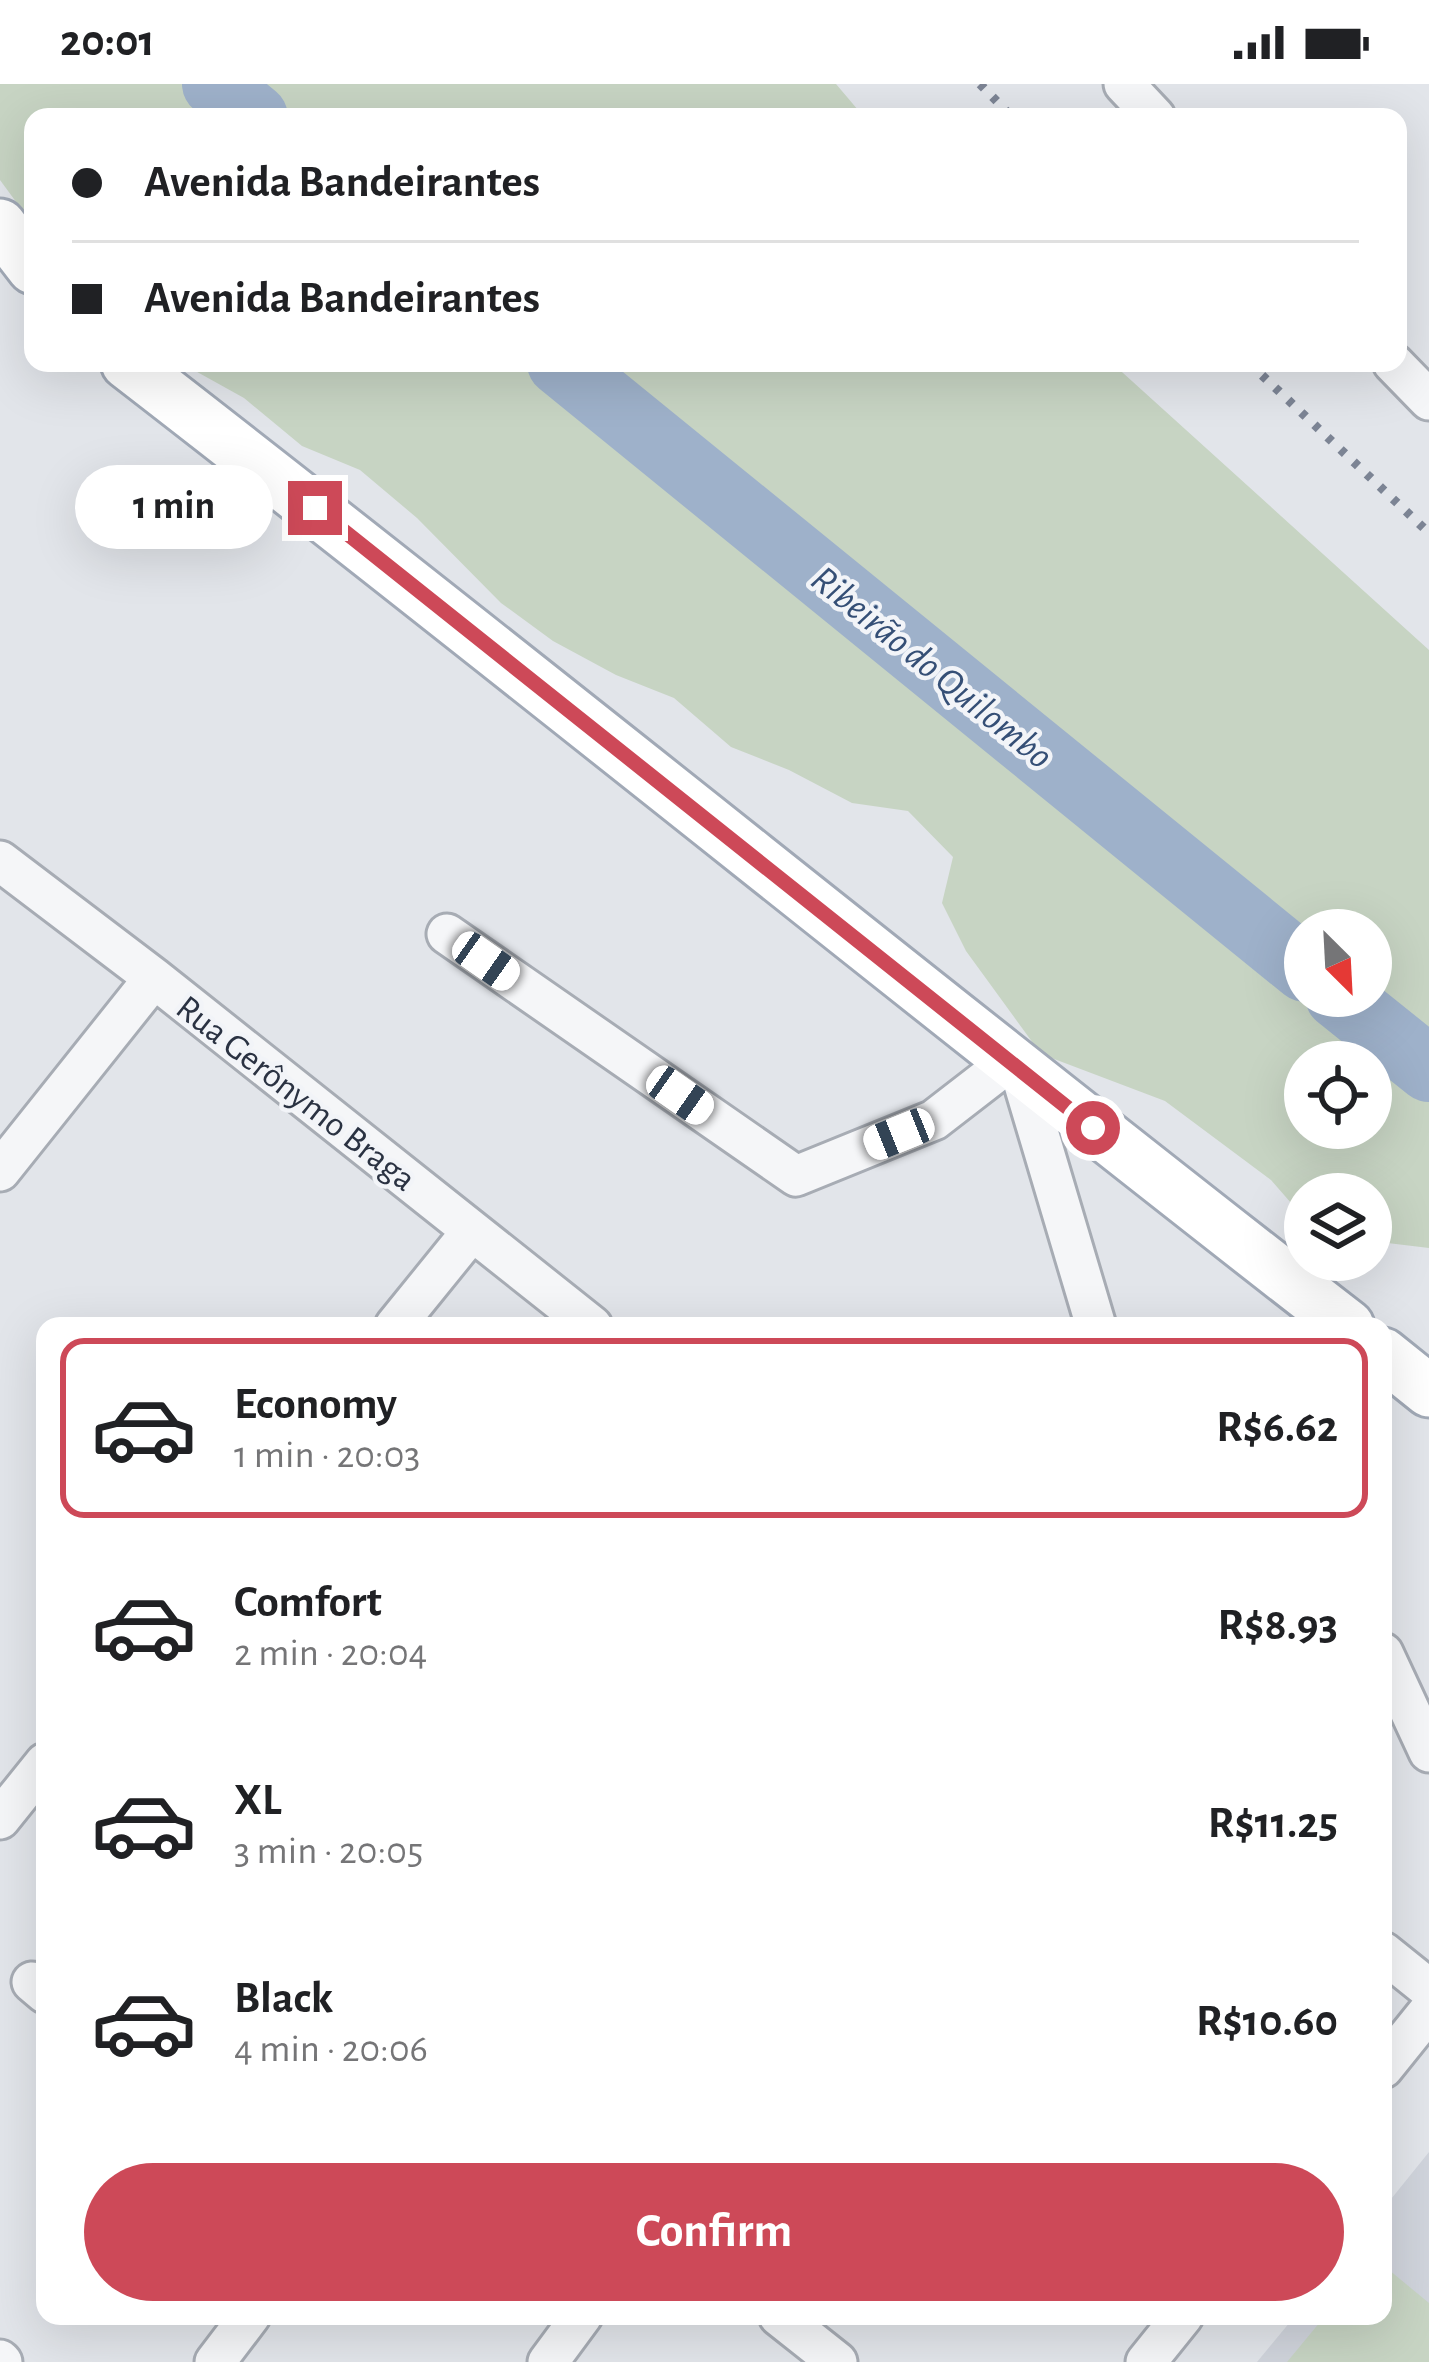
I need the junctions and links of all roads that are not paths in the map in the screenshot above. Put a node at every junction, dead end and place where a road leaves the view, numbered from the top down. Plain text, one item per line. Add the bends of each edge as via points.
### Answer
1 (1124, 84) edge
2 (1147, 108) edge
3 (0, 225) edge
4 (24, 256) edge
5 (139, 372) edge
6 (1402, 372) edge
7 (1429, 400) edge
8 (0, 861) edge
9 (447, 934) dead end
10 (154, 978) junction
11 (1014, 1067) junction
12 (0, 1171) edge
13 (472, 1231) junction
14 (402, 1317) edge
15 (581, 1317) edge
16 (1093, 1317) edge
17 (1336, 1317) edge
18 (1392, 1361) edge
19 (1429, 1391) edge
20 (1392, 1672) edge
21 (1429, 1752) edge
22 (36, 1773) edge
23 (0, 1819) edge
24 (1392, 1959) edge
25 (1429, 1989) edge
26 (1429, 2011) edge
27 (1392, 2057) edge
28 (243, 2325) edge
29 (576, 2325) edge
30 (790, 2325) edge
31 (1176, 2325) edge
32 (214, 2362) edge
33 (548, 2362) edge
34 (837, 2362) edge
35 (1146, 2362) edge

1 - 2 street
3 - 4 main road
5 - 11 main road
6 - 7 street
8 - 10 street, Rua Gerônymo Braga
9 - 11 street via 796,1176 934,1120
10 - 12 street
10 - 13 street, Rua Gerônymo Braga
11 - 16 street
11 - 17 main road
13 - 14 street
13 - 15 street, Rua Gerônymo Braga
18 - 19 main road
20 - 21 street
22 - 23 street
24 - 25 street
26 - 27 street
28 - 32 street
29 - 33 street
30 - 34 street
31 - 35 street

